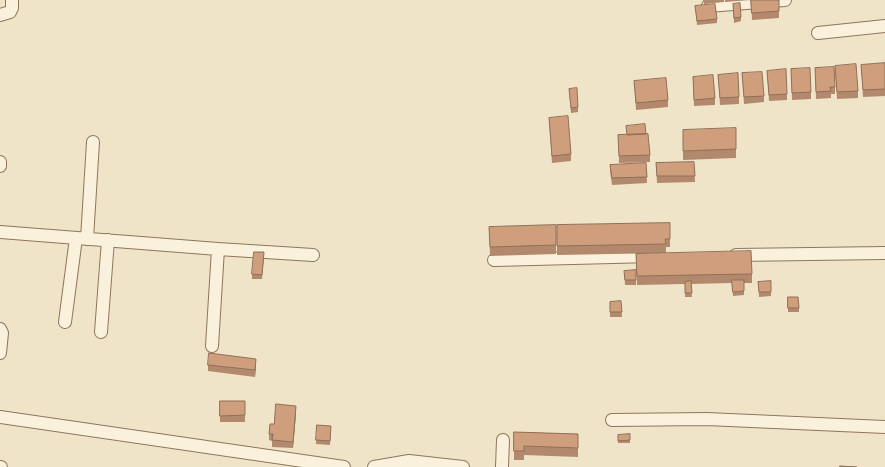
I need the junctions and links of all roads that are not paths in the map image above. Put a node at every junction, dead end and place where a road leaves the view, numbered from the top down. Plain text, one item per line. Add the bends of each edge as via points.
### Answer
1 (12, 0) edge
2 (785, 0) edge
3 (708, 6) edge
4 (0, 15) edge
5 (885, 26) edge
6 (818, 33) dead end
7 (93, 142) dead end
8 (0, 162) edge
9 (0, 166) edge
10 (0, 232) edge
11 (81, 238) junction
12 (108, 240) junction
13 (218, 249) junction
14 (885, 253) edge
15 (313, 255) dead end
16 (723, 255) edge
17 (660, 256) edge
18 (494, 260) dead end
19 (65, 322) dead end
20 (0, 329) edge
21 (101, 332) dead end
22 (212, 346) dead end
23 (0, 353) edge
24 (0, 417) edge
25 (612, 420) dead end
26 (885, 426) edge
27 (503, 440) dead end
28 (344, 467) edge
29 (374, 467) edge
30 (463, 467) edge
31 (502, 467) edge

1 - 4 street via 10,12
2 - 3 street
5 - 6 street
7 - 11 street
8 - 9 street
10 - 11 street
11 - 12 street
11 - 19 street
12 - 13 street
12 - 21 street
13 - 15 street
13 - 22 street
14 - 16 street
17 - 18 street
20 - 23 street
24 - 28 street
25 - 26 street via 707,419
27 - 31 street
29 - 30 street via 409,461

